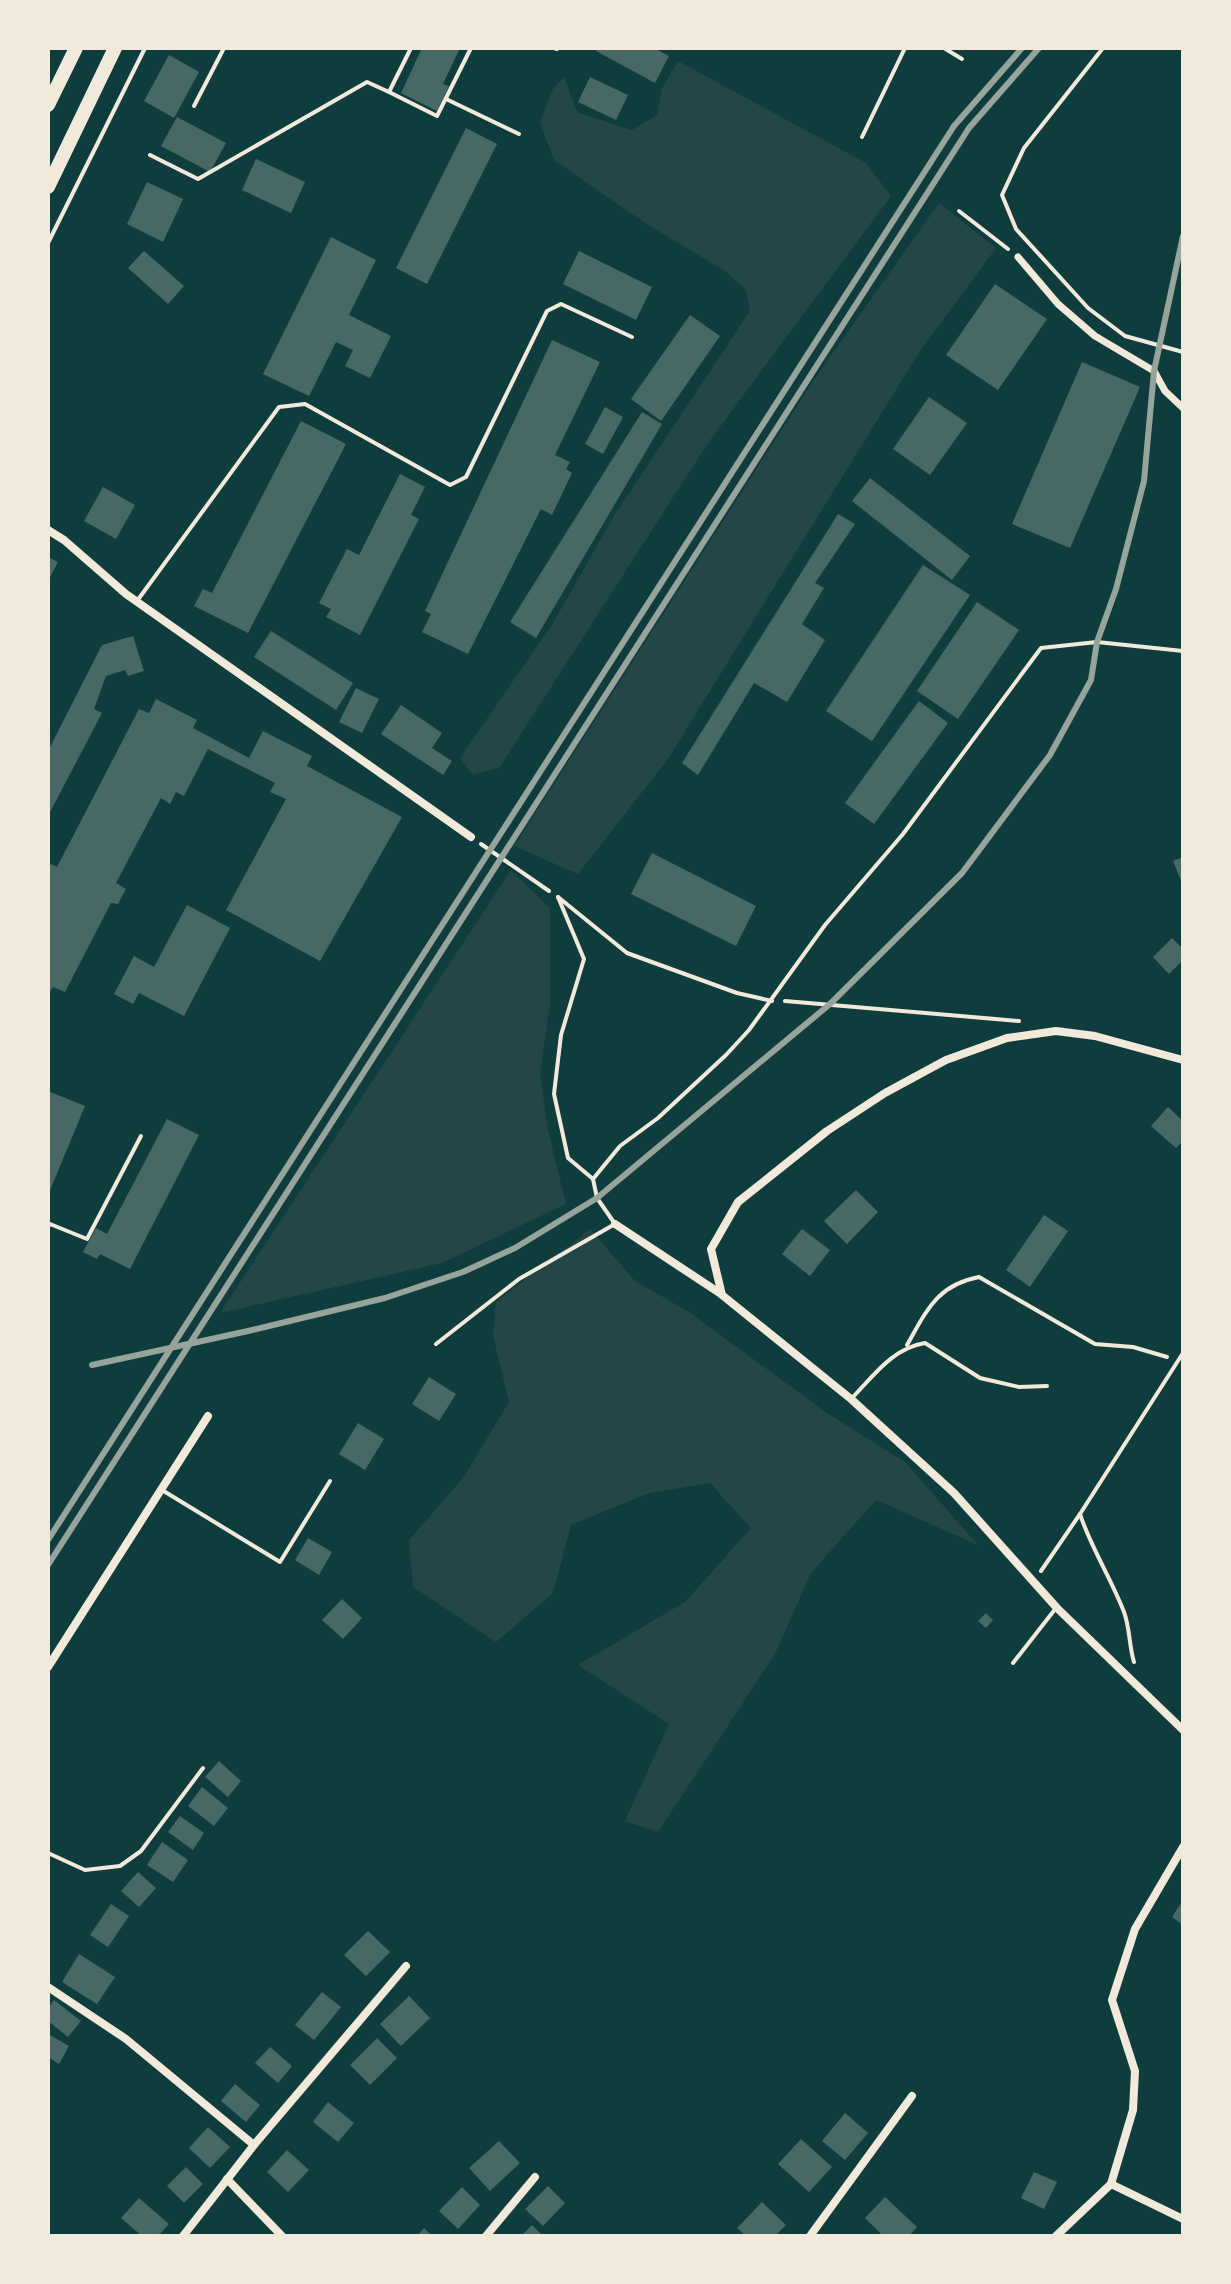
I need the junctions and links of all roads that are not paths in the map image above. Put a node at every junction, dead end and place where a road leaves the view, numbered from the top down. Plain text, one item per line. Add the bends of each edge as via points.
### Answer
1 (76, 48) edge
2 (115, 48) edge
3 (224, 48) edge
4 (411, 48) edge
5 (471, 48) edge
6 (1103, 48) edge
7 (389, 92) junction
8 (446, 99) junction
9 (48, 105) edge
10 (194, 106) dead end
11 (519, 134) dead end
12 (150, 155) dead end
13 (48, 187) edge
14 (1018, 257) road end
15 (632, 337) dead end
16 (1183, 352) edge
17 (1183, 408) edge
18 (48, 530) edge
19 (137, 601) junction
20 (1183, 651) edge
21 (471, 837) road end
22 (772, 1001) junction
23 (1183, 1060) edge
24 (141, 1136) dead end
25 (593, 1179) junction
26 (615, 1224) junction
27 (48, 1227) edge
28 (722, 1295) junction
29 (436, 1344) dead end
30 (907, 1345) junction
31 (1167, 1357) dead end
32 (1047, 1386) dead end
33 (851, 1399) junction
34 (208, 1416) dead end
35 (330, 1481) dead end
36 (160, 1489) junction
37 (1057, 1608) junction
38 (1013, 1663) dead end
39 (48, 1667) edge
40 (1183, 1730) edge
41 (203, 1768) dead end
42 (1183, 1847) edge
43 (48, 1853) edge
44 (406, 1966) dead end
45 (48, 1987) edge
46 (912, 2096) dead end
47 (254, 2145) junction
48 (535, 2177) dead end
49 (227, 2179) junction
50 (1111, 2184) junction
51 (1183, 2219) edge
52 (183, 2236) edge
53 (282, 2236) edge
54 (486, 2236) edge
55 (810, 2236) edge
56 (1056, 2236) edge

1 - 9 main road
2 - 13 main road
3 - 10 lane
4 - 7 lane
5 - 8 lane
6 - 16 lane via 1024,148 1002,195 1016,229 1088,308 1125,336
7 - 8 lane via 437,116
7 - 12 lane via 367,82 198,179
8 - 11 lane
14 - 17 street via 1058,304 1095,336 1154,371
15 - 19 lane via 561,304 547,311 466,477 450,485 305,404 279,407
18 - 19 street
19 - 21 street
20 - 22 lane via 1097,642 1041,648
22 - 25 lane via 726,1055 620,1146
22 - 25 lane via 627,953 558,897 584,959 561,1035 554,1094 568,1158
23 - 28 street via 1056,1031 1007,1038 946,1060 827,1131 738,1202 711,1249
24 - 27 lane via 87,1239
25 - 26 lane via 597,1198
26 - 28 street
26 - 29 lane via 519,1279
28 - 33 street
30 - 31 lane via 936,1297 959,1281 979,1277 1095,1344
30 - 32 lane via 925,1343 980,1378 1019,1387
30 - 33 lane
33 - 37 street via 954,1493
34 - 36 street
35 - 36 lane via 280,1562
36 - 39 street
37 - 38 lane
37 - 40 street
41 - 43 lane via 141,1851 120,1866 85,1870
42 - 50 street via 1135,1929 1112,2000 1135,2071 1133,2110
44 - 47 street
45 - 47 street via 126,2039
46 - 55 street
47 - 49 street
48 - 54 street
49 - 52 street
49 - 53 street
50 - 51 street
50 - 56 street

